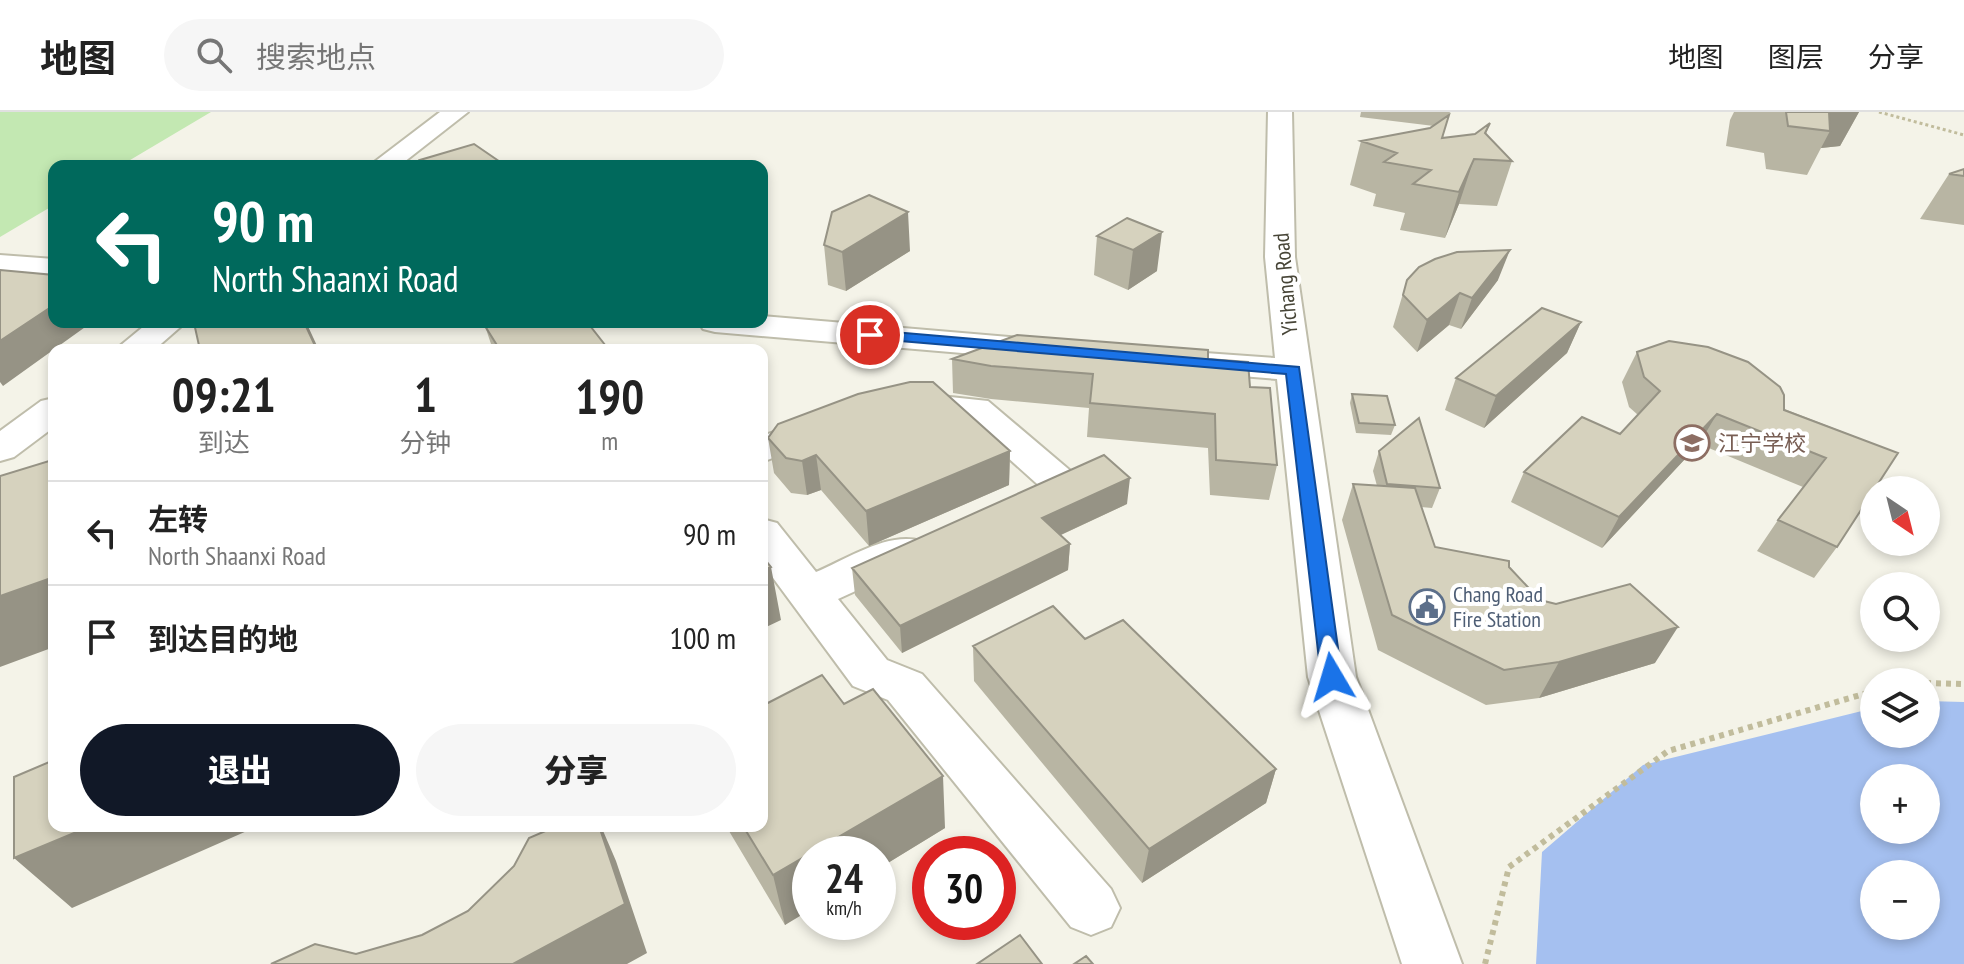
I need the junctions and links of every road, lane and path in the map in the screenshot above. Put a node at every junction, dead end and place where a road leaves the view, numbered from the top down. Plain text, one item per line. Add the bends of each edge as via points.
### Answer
1 (456, 112) edge
2 (1280, 112) edge
3 (1879, 112) edge
4 (1964, 135) edge
5 (390, 160) edge
6 (0, 264) edge
7 (48, 268) edge
8 (162, 328) edge
9 (732, 332) edge
10 (140, 344) edge
11 (1071, 352) edge
12 (1166, 359) edge
13 (1294, 370) junction
14 (48, 413) edge
15 (5, 440) edge
16 (768, 448) edge
17 (1017, 501) edge
18 (934, 538) edge
19 (768, 541) edge
20 (808, 594) junction
21 (1940, 683) edge
22 (1964, 684) edge
23 (1860, 695) edge
24 (1091, 908) dead end
25 (1432, 964) edge
26 (1485, 964) edge

1 - 5 street
2 - 13 street, Yichang Road via 1280,257
3 - 4 path
6 - 7 street
8 - 10 street
9 - 11 street
12 - 13 street
13 - 25 street, Yichang Road via 1332,677
14 - 15 street
16 - 17 street via 862,412 903,403 975,409 1077,474
18 - 20 street
19 - 20 street
20 - 24 street via 870,673 905,687
21 - 22 path
23 - 26 path via 1668,751 1509,867

